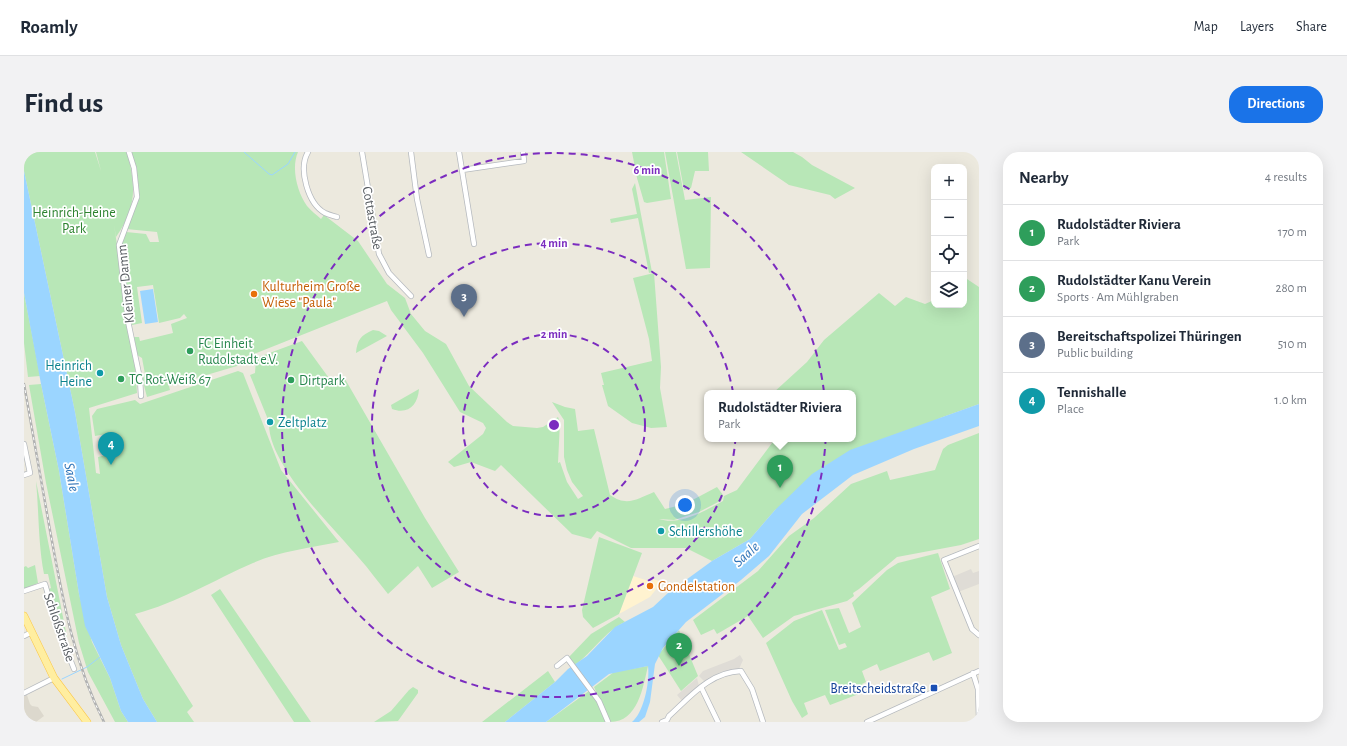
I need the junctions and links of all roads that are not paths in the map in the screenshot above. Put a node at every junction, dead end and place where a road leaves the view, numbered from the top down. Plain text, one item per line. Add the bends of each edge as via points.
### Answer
1 (129, 152) edge
2 (308, 152) edge
3 (362, 152) edge
4 (411, 152) edge
5 (459, 152) edge
6 (522, 152) edge
7 (462, 170) junction
8 (337, 217) dead end
9 (474, 244) dead end
10 (429, 255) dead end
11 (411, 296) dead end
12 (141, 396) dead end
13 (24, 444) edge
14 (24, 475) edge
15 (979, 546) edge
16 (24, 591) edge
17 (24, 616) edge
18 (32, 632) junction
19 (979, 635) edge
20 (24, 636) edge
21 (557, 666) dead end
22 (74, 668) dead end
23 (979, 670) edge
24 (973, 673) junction
25 (54, 678) junction
26 (701, 687) junction
27 (979, 688) edge
28 (24, 693) edge
29 (666, 721) edge
30 (87, 722) edge
31 (608, 722) edge
32 (718, 722) edge
33 (763, 722) edge
34 (867, 722) edge
35 (979, 722) edge

1 - 12 street, Kleiner Damm via 136,182 136,197 118,245
2 - 8 street via 304,171 305,184 310,196 324,212
3 - 11 street, Cottastraße via 379,254 389,273
4 - 10 street via 418,205
5 - 7 street
6 - 7 street via 524,161
7 - 9 street
13 - 14 street via 30,472
15 - 19 street via 944,560 972,629
16 - 22 street, Schloßstraße via 45,584 57,626
17 - 18 main road
18 - 20 street
18 - 25 main road
21 - 31 street via 568,660 598,701
23 - 24 street
24 - 27 street
24 - 34 street
25 - 28 street
25 - 30 main road
26 - 29 street
26 - 32 street
26 - 33 street via 723,674 741,671 752,689
27 - 35 street

